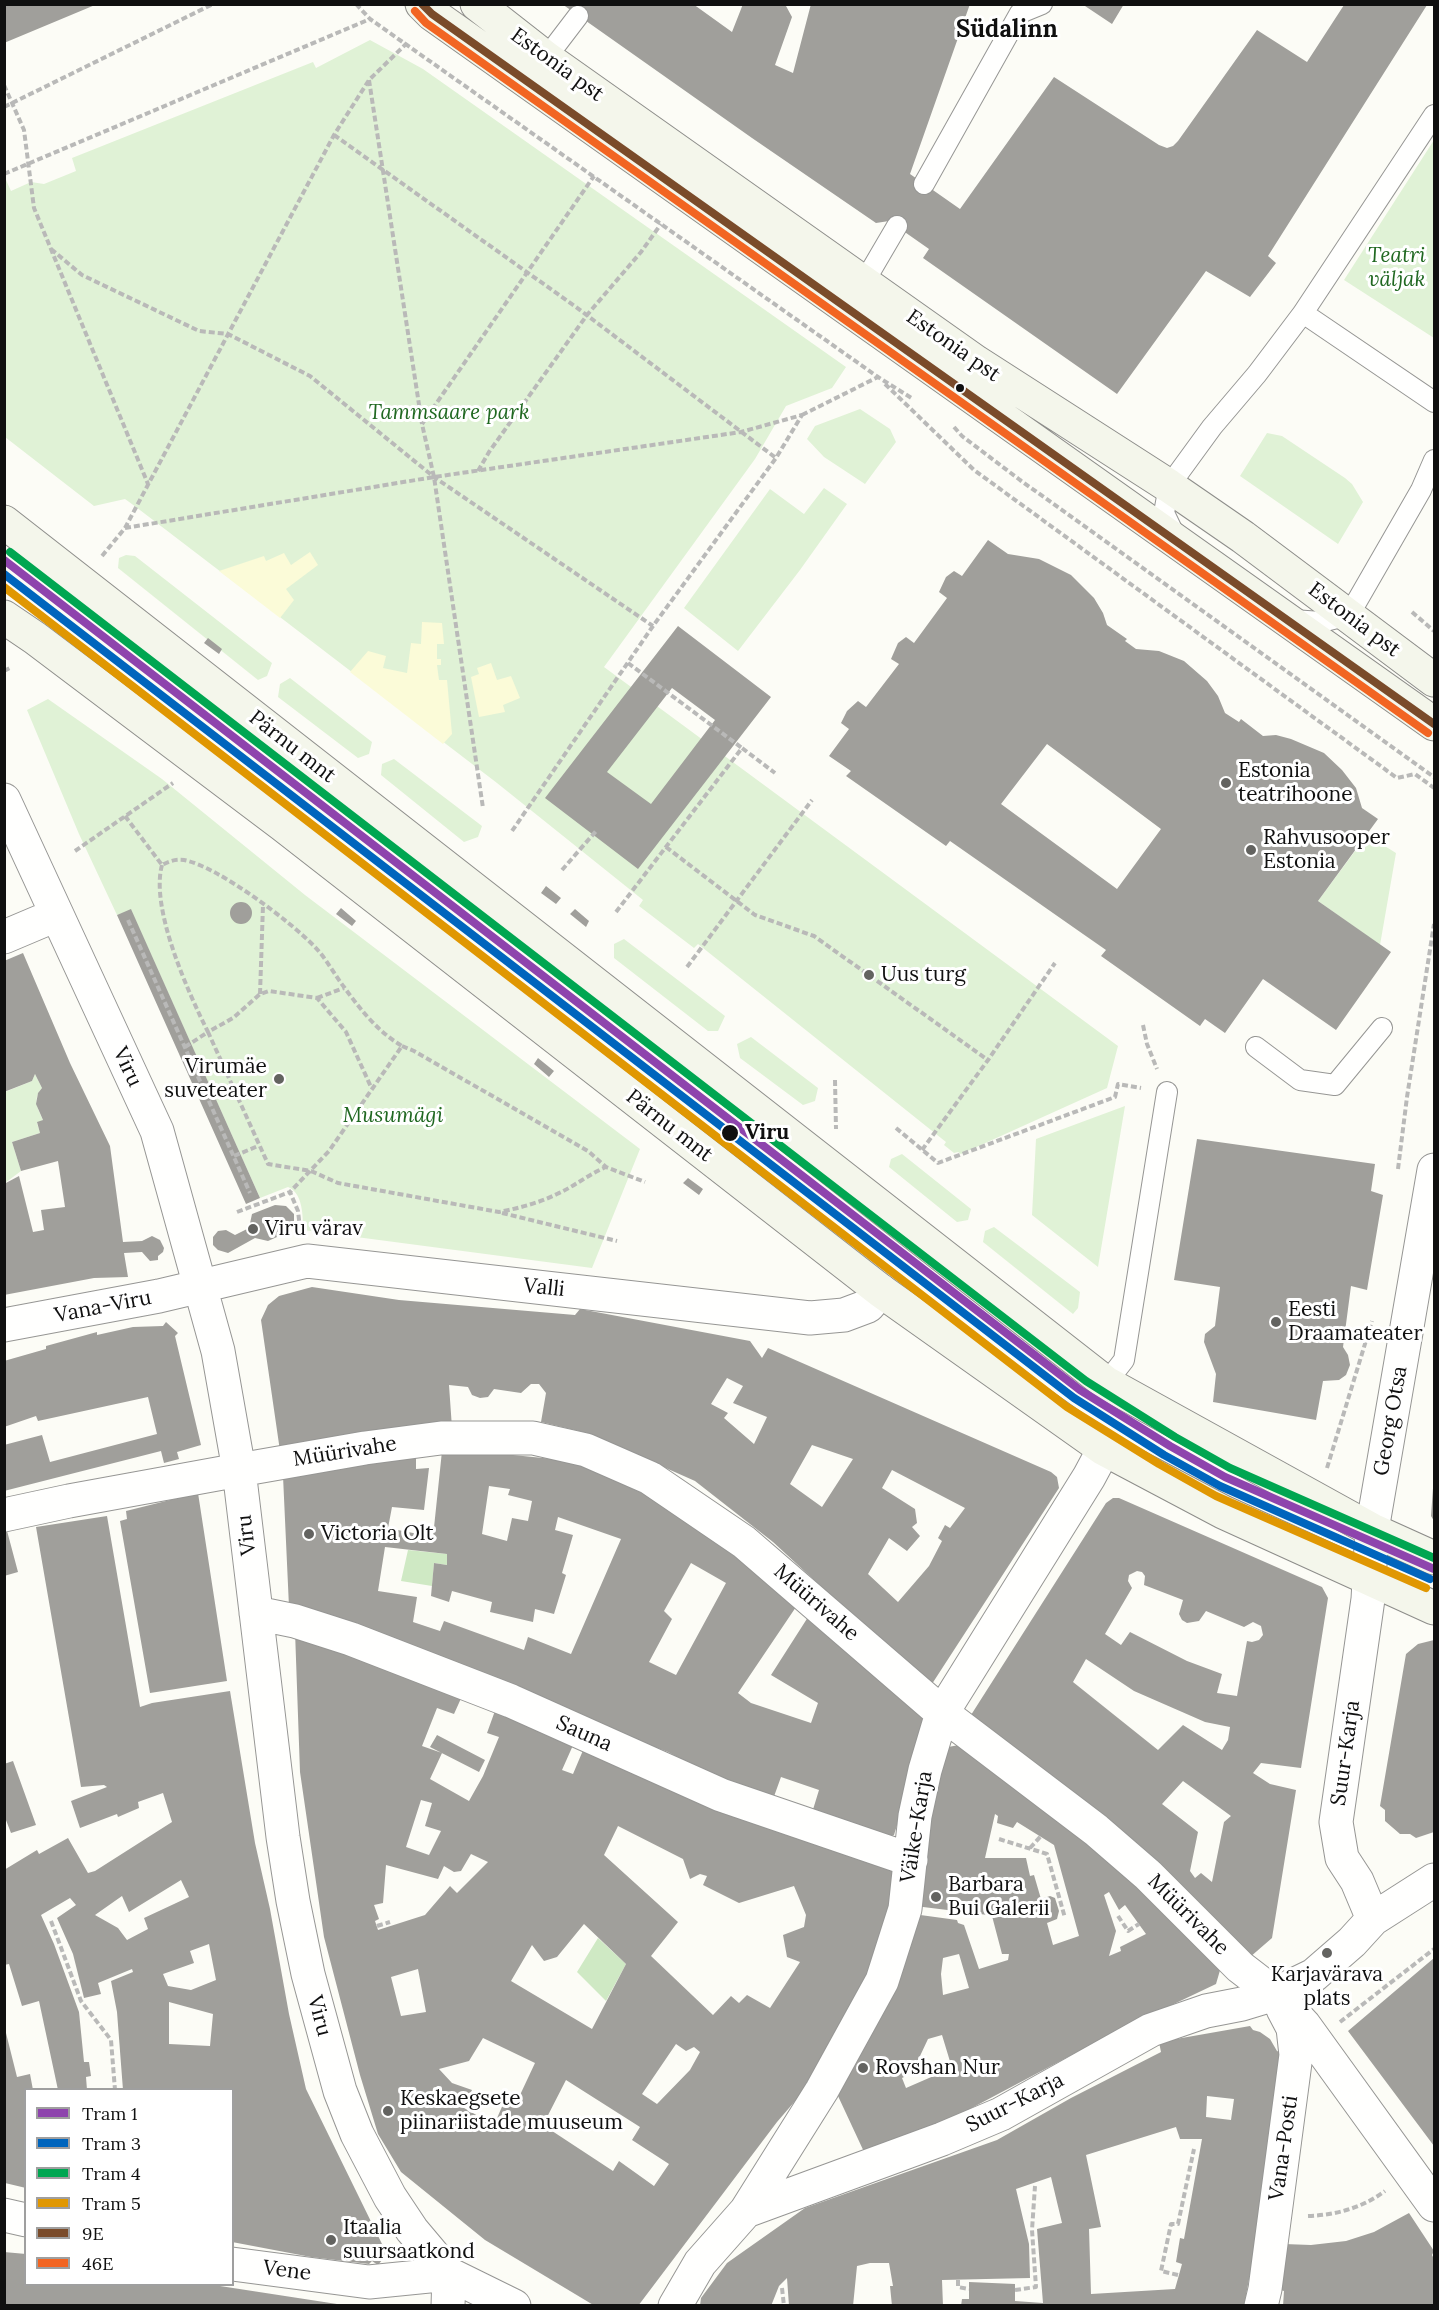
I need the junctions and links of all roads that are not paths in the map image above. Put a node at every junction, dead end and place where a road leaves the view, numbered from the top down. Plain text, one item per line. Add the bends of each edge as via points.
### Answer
1 (422, 4) edge
2 (477, 4) edge
3 (1042, 4) edge
4 (1021, 9) edge
5 (578, 16) dead end
6 (546, 58) junction
7 (1434, 115) edge
8 (924, 184) dead end
9 (897, 226) dead end
10 (863, 284) junction
11 (1303, 312) junction
12 (1434, 402) edge
13 (1434, 460) edge
14 (1428, 484) edge
15 (1169, 486) junction
16 (4, 522) edge
17 (1178, 543) junction
18 (1349, 615) junction
19 (4, 617) edge
20 (1284, 619) junction
21 (1434, 680) edge
22 (1434, 724) edge
23 (4, 800) edge
24 (56, 915) junction
25 (4, 937) edge
26 (1382, 1028) dead end
27 (1256, 1047) dead end
28 (1167, 1092) road end
29 (1434, 1170) edge
30 (200, 1286) junction
31 (881, 1291) junction
32 (4, 1325) edge
33 (1106, 1383) junction
34 (1104, 1449) junction
35 (239, 1470) junction
36 (4, 1515) edge
37 (1372, 1530) junction
38 (1434, 1558) edge
39 (1368, 1579) junction
40 (1434, 1608) edge
41 (256, 1613) junction
42 (942, 1713) junction
43 (911, 1860) junction
44 (1434, 1880) edge
45 (1373, 1919) junction
46 (1275, 1994) junction
47 (1434, 2205) edge
48 (746, 2211) junction
49 (4, 2215) edge
50 (24, 2220) edge
51 (234, 2264) edge
52 (449, 2290) edge
53 (514, 2306) edge
54 (675, 2306) edge
55 (1261, 2306) edge

1 - 17 main road, Estonia pst
2 - 6 main road, Estonia pst
3 - 4 lane
4 - 8 lane
5 - 6 lane
6 - 10 main road, Estonia pst
7 - 11 lane
9 - 10 lane
10 - 15 main road, Estonia pst via 1025,395
11 - 12 lane
11 - 15 lane
13 - 14 lane
14 - 18 lane
15 - 17 lane via 1164,513
15 - 18 main road, Estonia pst
16 - 33 main road, Pärnu mnt
17 - 20 main road, Estonia pst
18 - 20 lane via 1321,622
18 - 21 main road, Estonia pst
19 - 31 main road, Pärnu mnt via 283,825
20 - 22 main road, Estonia pst
23 - 24 street, Viru
24 - 25 street
24 - 30 street, Viru via 157,1131
26 - 27 lane via 1335,1085 1300,1080
28 - 33 lane via 1124,1360
29 - 37 street, Georg Otsa
30 - 31 street, Valli via 307,1261 810,1318 844,1315 868,1306
30 - 32 street, Vana-Viru
30 - 35 street, Viru via 218,1352
31 - 34 main road, Pärnu mnt
33 - 37 main road, Pärnu mnt
34 - 39 main road, Pärnu mnt via 1223,1512
34 - 42 street, Väike-Karja
35 - 36 street, Müürivahe
35 - 41 street, Viru
35 - 42 street, Müürivahe via 441,1438 533,1438 586,1450 650,1478 744,1542
37 - 38 main road, Pärnu mnt
37 - 39 street
39 - 40 main road, Pärnu mnt
39 - 45 street, Suur-Karja via 1336,1822 1342,1858
41 - 43 street, Sauna via 351,1639 511,1701 721,1795
41 - 52 street, Viru via 293,1901 340,2091 390,2197
42 - 43 street, Väike-Karja via 925,1770
42 - 46 street, Müürivahe via 1148,1875 1240,1967
43 - 48 street, Väike-Karja via 905,1909 882,1982 822,2090
44 - 45 street, Suur-Karja
45 - 46 street, Suur-Karja via 1314,1975
46 - 47 street, Müürivahe via 1318,2043
46 - 48 street, Suur-Karja via 1151,2030 1001,2114
46 - 55 street, Vana-Posti via 1293,2028 1296,2055
48 - 54 street, Suur-Karja via 700,2263
49 - 50 street
51 - 52 street, Vene
52 - 53 street

